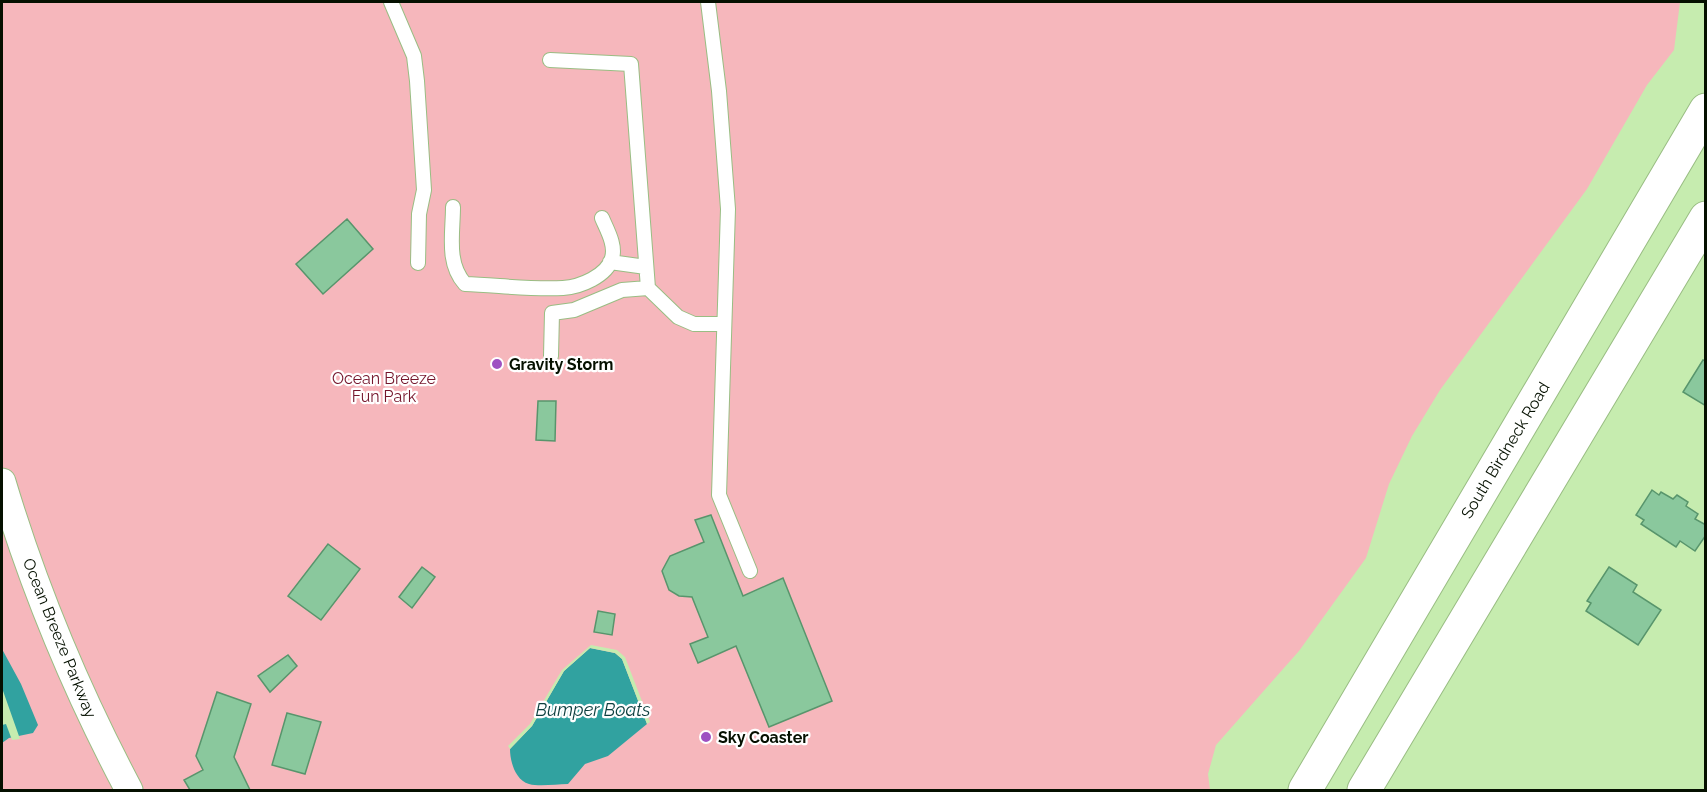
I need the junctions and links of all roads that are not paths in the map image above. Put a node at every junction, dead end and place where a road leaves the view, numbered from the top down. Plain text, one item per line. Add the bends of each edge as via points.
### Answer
1 (391, 2) edge
2 (708, 2) edge
3 (550, 60) dead end
4 (1706, 110) edge
5 (453, 207) dead end
6 (602, 218) dead end
7 (1706, 218) edge
8 (610, 262) junction
9 (418, 263) dead end
10 (646, 267) junction
11 (648, 288) junction
12 (724, 324) junction
13 (551, 356) dead end
14 (2, 482) edge
15 (750, 571) dead end
16 (129, 790) edge
17 (1305, 790) edge
18 (1364, 790) edge

1 - 9 lane via 414,56 417,81 424,190 419,214
2 - 12 lane via 728,209
3 - 10 lane via 631,64
4 - 17 main road, South Birdneck Road
5 - 8 lane via 454,267 465,284 564,288 596,277
6 - 8 lane via 612,243
7 - 18 main road
8 - 10 lane
10 - 11 lane
11 - 12 lane via 678,317 694,324
11 - 13 lane via 622,290 574,310 552,313
12 - 15 lane via 719,495
14 - 16 street, Ocean Breeze Parkway via 70,671

